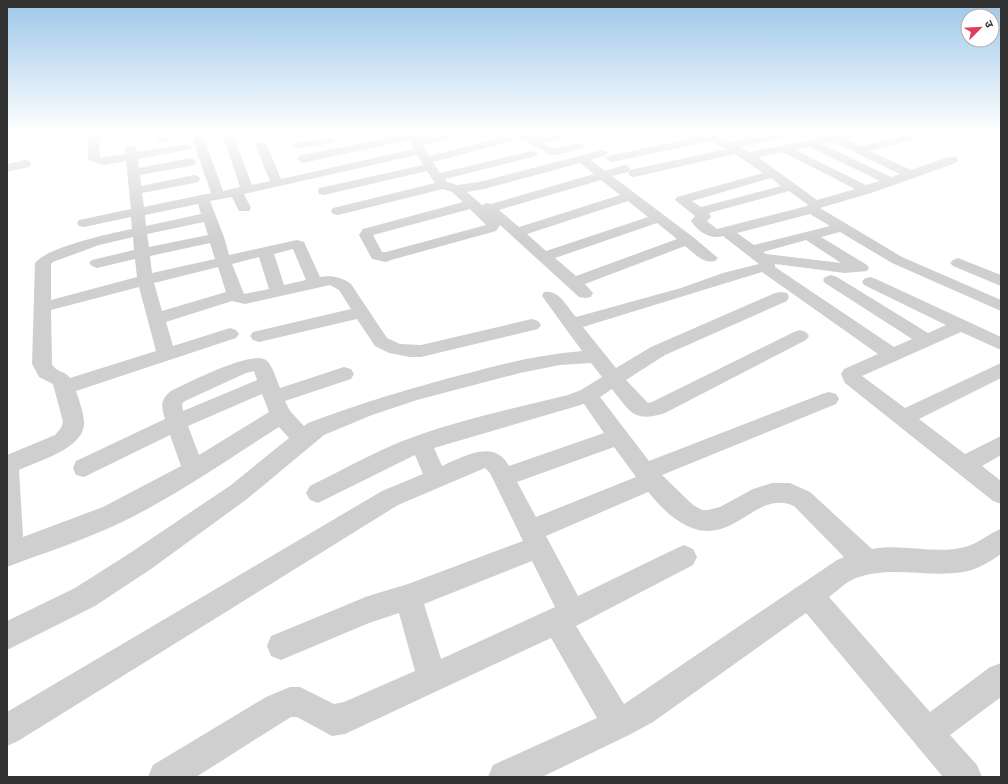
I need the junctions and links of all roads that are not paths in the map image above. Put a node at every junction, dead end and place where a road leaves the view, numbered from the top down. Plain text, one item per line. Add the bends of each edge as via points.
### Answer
1 (134, 169) edge
2 (156, 169) edge
3 (204, 169) edge
4 (236, 169) edge
5 (267, 169) edge
6 (397, 169) edge
7 (416, 169) edge
8 (429, 169) edge
9 (437, 169) edge
10 (439, 169) edge
11 (595, 169) edge
12 (653, 169) edge
13 (764, 169) edge
14 (824, 169) edge
15 (864, 169) edge
16 (899, 169) edge
17 (926, 169) edge
18 (134, 173) junction
19 (403, 173) junction
20 (772, 174) junction
21 (910, 174) junction
22 (603, 175) junction
23 (194, 179) dead end
24 (890, 181) junction
25 (791, 188) junction
26 (273, 189) junction
27 (866, 190) junction
28 (135, 191) junction
29 (242, 191) junction
30 (324, 191) dead end
31 (416, 192) junction
32 (537, 194) junction
33 (630, 196) junction
34 (210, 197) junction
35 (472, 204) junction
36 (813, 207) junction
37 (244, 208) dead end
38 (489, 209) junction
39 (338, 211) dead end
40 (137, 212) junction
41 (698, 212) junction
42 (567, 216) junction
43 (209, 217) junction
44 (659, 218) junction
45 (84, 223) dead end
46 (841, 227) junction
47 (725, 231) junction
48 (140, 232) junction
49 (516, 233) junction
50 (808, 235) junction
51 (217, 237) junction
52 (688, 240) junction
53 (264, 251) junction
54 (142, 253) junction
55 (544, 257) junction
56 (710, 258) dead end
57 (759, 258) junction
58 (224, 261) junction
59 (97, 263) dead end
60 (958, 263) dead end
61 (871, 277) junction
62 (145, 280) junction
63 (831, 280) dead end
64 (1001, 281) edge
65 (316, 283) junction
66 (278, 291) junction
67 (235, 295) junction
68 (550, 296) dead end
69 (781, 297) dead end
70 (1001, 306) edge
71 (43, 307) junction
72 (362, 312) junction
73 (155, 319) junction
74 (572, 324) junction
75 (532, 325) dead end
76 (962, 325) junction
77 (230, 334) dead end
78 (259, 336) dead end
79 (800, 336) dead end
80 (926, 340) junction
81 (1001, 344) edge
82 (166, 354) junction
83 (892, 355) junction
84 (597, 356) junction
85 (1001, 370) edge
86 (344, 374) dead end
87 (614, 379) junction
88 (65, 387) junction
89 (588, 395) junction
90 (274, 398) junction
91 (829, 399) dead end
92 (902, 418) junction
93 (176, 423) junction
94 (619, 437) junction
95 (302, 439) junction
96 (421, 444) junction
97 (1001, 445) edge
98 (7, 465) edge
99 (964, 465) junction
100 (84, 468) dead end
101 (193, 469) junction
102 (649, 476) junction
103 (436, 477) junction
104 (503, 477) junction
105 (318, 493) dead end
106 (1001, 494) edge
107 (534, 539) junction
108 (1001, 540) edge
109 (9, 554) edge
110 (684, 557) dead end
111 (867, 562) junction
112 (809, 595) junction
113 (408, 597) junction
114 (565, 617) junction
115 (7, 636) edge
116 (281, 646) dead end
117 (1001, 678) edge
118 (432, 679) junction
119 (618, 724) junction
120 (7, 730) edge
121 (927, 733) junction
122 (165, 777) edge
123 (505, 777) edge
124 (965, 777) edge

1 - 18 street
2 - 18 street
3 - 34 street
4 - 29 street
5 - 26 street
6 - 26 street
7 - 19 street
8 - 31 street
9 - 35 street
10 - 38 street
11 - 22 street
12 - 22 street
13 - 20 street
14 - 27 street
15 - 24 street
16 - 21 street
17 - 21 street
18 - 28 street
19 - 30 street
19 - 31 street
20 - 25 street
20 - 41 street via 682,200
21 - 24 street
22 - 32 street
22 - 33 street
23 - 28 street
24 - 27 street
25 - 36 street
25 - 41 street
26 - 29 street
27 - 36 street
28 - 40 street
29 - 34 street
29 - 37 street
31 - 39 street
32 - 38 street
32 - 42 street
33 - 42 street
33 - 44 street
34 - 40 street
34 - 43 street
35 - 35 street via 492,222 491,228 382,258 377,256 366,235 373,230
36 - 46 street
36 - 47 street
38 - 49 street
40 - 45 street
40 - 48 street
41 - 47 street via 704,217 698,221 714,234
42 - 49 street
43 - 48 street
43 - 51 street
44 - 52 street
44 - 55 street
46 - 50 street
46 - 70 street via 897,260
47 - 57 street
48 - 54 street
48 - 71 street via 95,241 48,259 42,267
49 - 55 street
50 - 57 street
50 - 61 street
51 - 54 street
51 - 58 street
52 - 55 street via 579,288
52 - 56 street
53 - 58 street
53 - 65 street via 300,245
53 - 66 street
54 - 59 street
54 - 62 street
57 - 61 street via 845,268
57 - 74 street via 729,276 687,291
57 - 83 street
58 - 62 street
58 - 67 street
60 - 64 street
61 - 76 street
62 - 71 street
62 - 73 street
63 - 80 street
65 - 66 street
65 - 72 street via 332,280 339,282 346,287
66 - 67 street via 245,298
67 - 73 street
68 - 74 street
69 - 87 street via 658,351
71 - 88 street via 42,364 46,372 61,379
72 - 75 street via 381,342 389,348 404,351 421,351
72 - 78 street
73 - 82 street
74 - 84 street
76 - 80 street
76 - 81 street
77 - 82 street
79 - 87 street via 658,408 642,410
80 - 83 street
82 - 88 street
83 - 92 street via 851,374 857,383
84 - 87 street
84 - 95 street via 534,363 413,394 316,429
85 - 92 street
86 - 90 street
87 - 89 street
88 - 98 street via 74,422 70,432 63,441
89 - 94 street
89 - 96 street
90 - 93 street
90 - 95 street
90 - 101 street
91 - 102 street
92 - 99 street
93 - 100 street
93 - 101 street
94 - 102 street
94 - 104 street
95 - 115 street via 239,492 142,560 85,597
96 - 103 street
96 - 105 street
97 - 99 street
98 - 109 street
99 - 106 street
101 - 109 street via 112,515
102 - 107 street
102 - 111 street via 687,516 700,521 713,521 769,493 790,493 802,499
103 - 104 street via 487,459 493,460
103 - 120 street via 390,498
104 - 107 street
107 - 113 street
107 - 114 street
108 - 111 street via 963,560 890,559
110 - 114 street
111 - 112 street via 846,569
112 - 119 street
112 - 121 street
113 - 116 street via 368,610
113 - 118 street
114 - 118 street
114 - 119 street
117 - 121 street
118 - 122 street via 345,718 332,720 300,702 290,702
119 - 123 street
121 - 124 street

